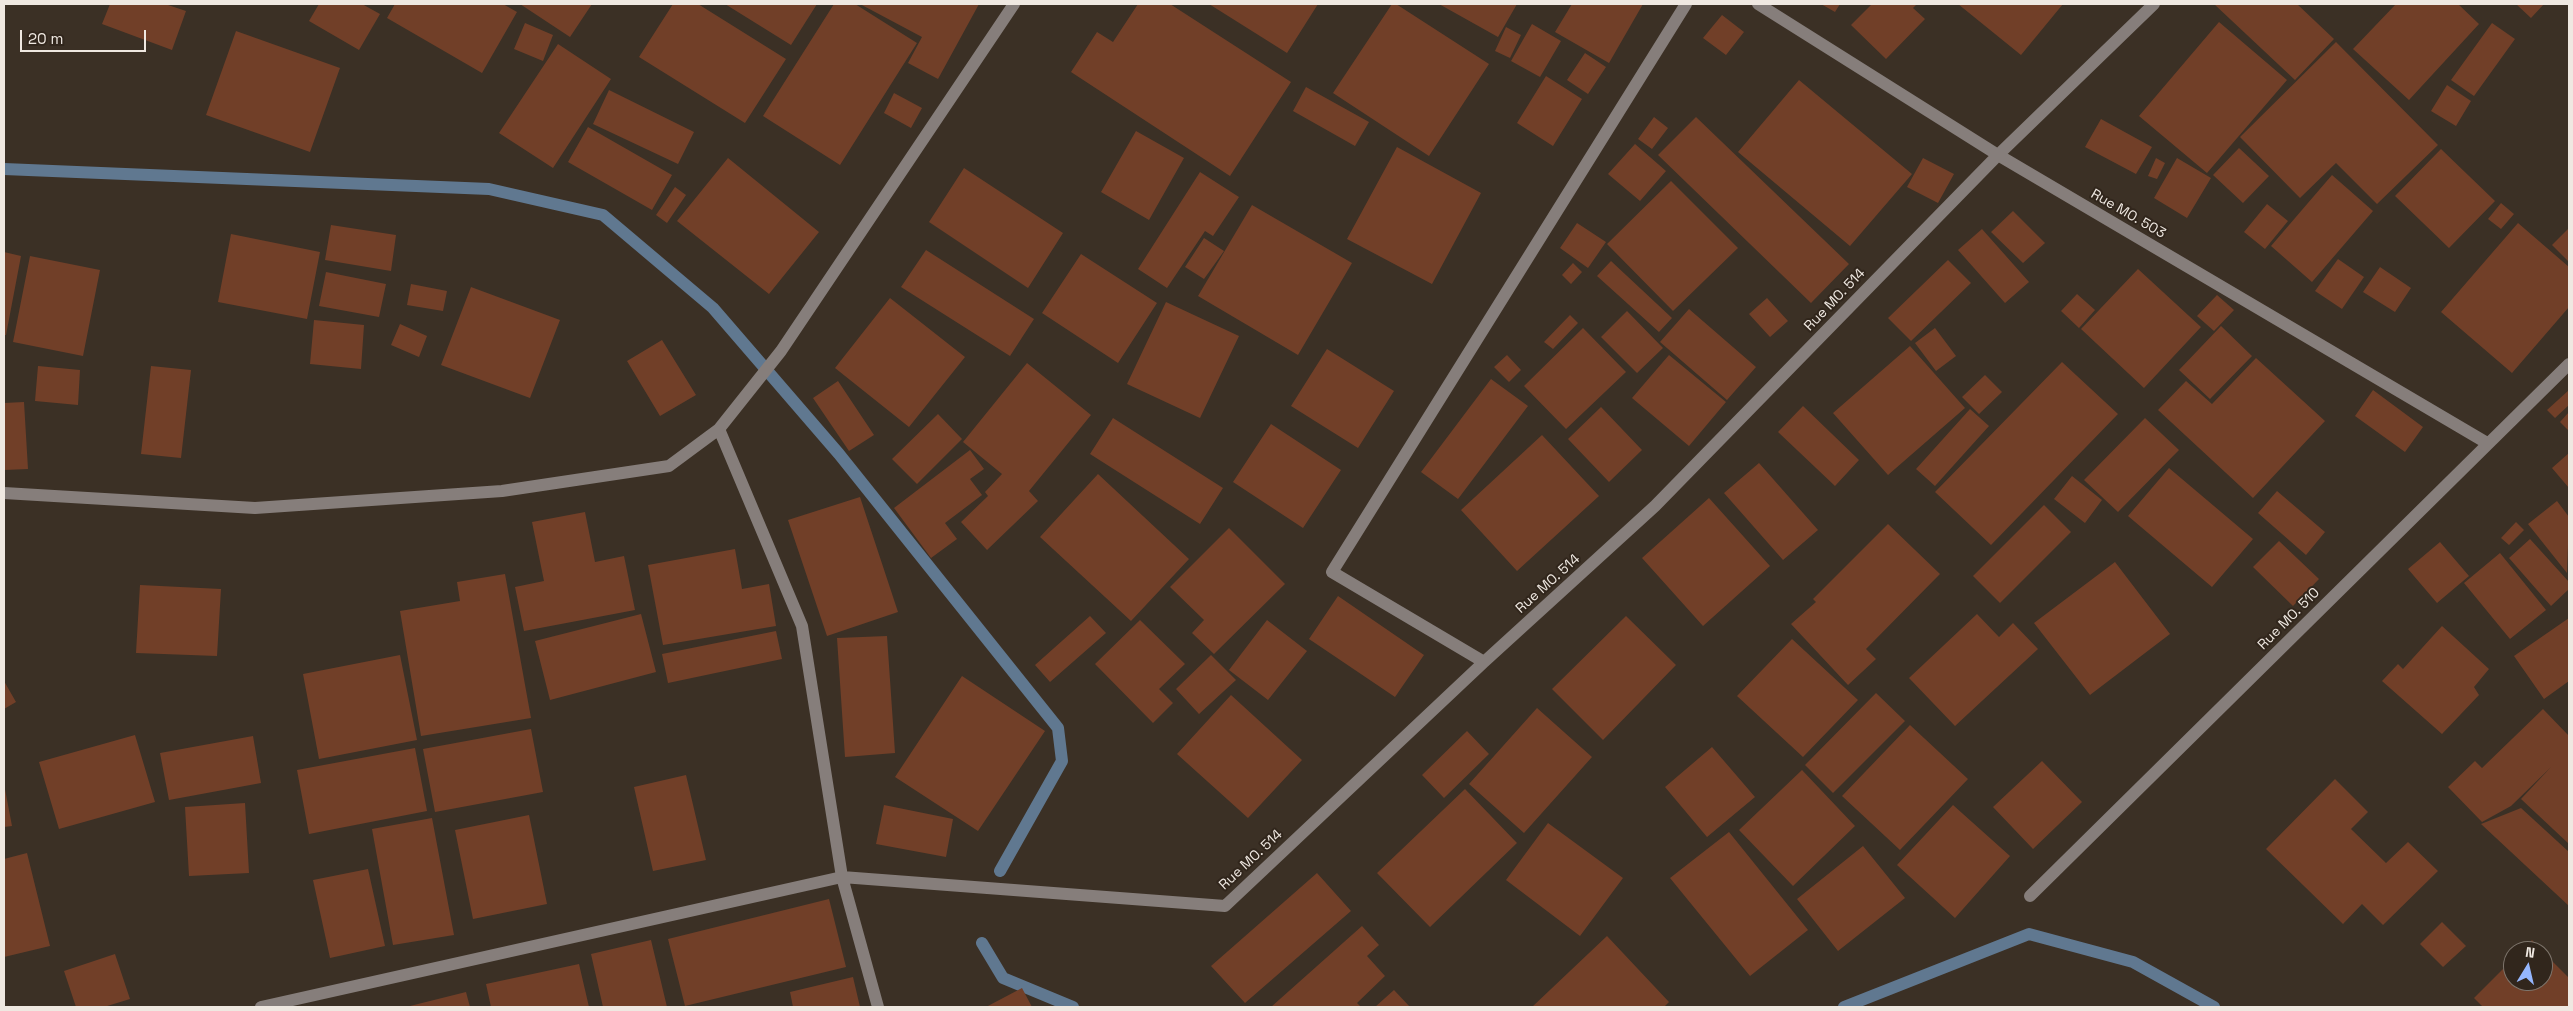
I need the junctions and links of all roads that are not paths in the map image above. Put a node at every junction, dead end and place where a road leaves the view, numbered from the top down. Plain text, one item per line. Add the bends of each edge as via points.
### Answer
1 (1014, 4) edge
2 (1686, 4) edge
3 (1758, 4) edge
4 (2154, 4) edge
5 (1998, 155) junction
6 (2569, 364) edge
7 (719, 429) junction
8 (2487, 443) junction
9 (4, 493) edge
10 (1484, 662) junction
11 (842, 877) junction
12 (2030, 896) dead end
13 (261, 1007) edge
14 (878, 1007) edge

1 - 7 street via 781,351
2 - 10 street via 1332,572
3 - 5 street, Rue MO. 503
4 - 5 street, Rue MO. 514
5 - 8 street, Rue MO. 503
5 - 10 street, Rue MO. 514 via 1655,506
6 - 8 street, Rue MO. 510
7 - 9 street via 669,466 502,491 255,508
7 - 11 street via 802,626
8 - 12 street, Rue MO. 510
10 - 11 street, Rue MO. 514 via 1225,906
11 - 13 street, Rue MO. 514
11 - 14 street

